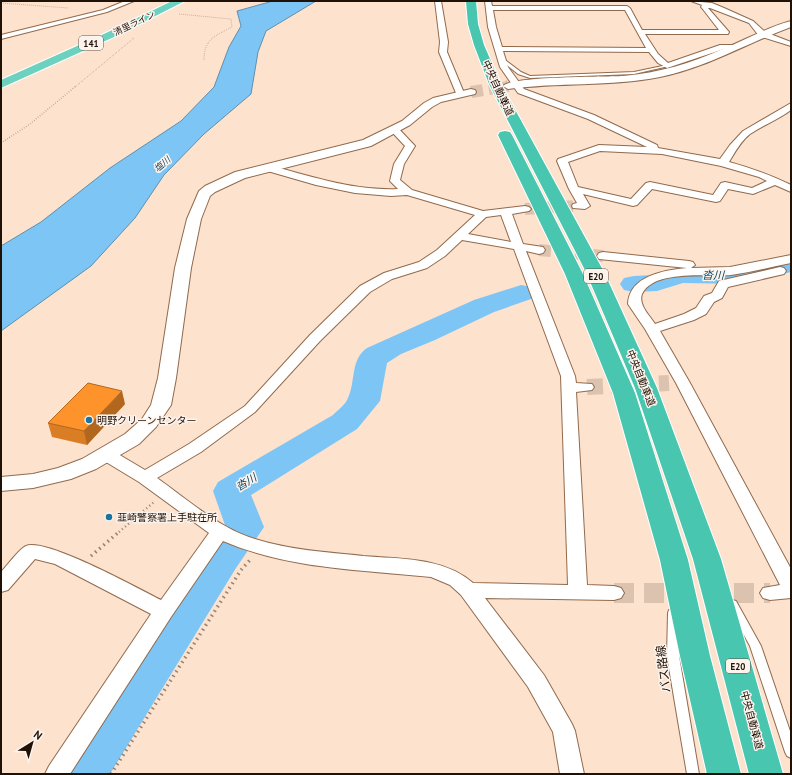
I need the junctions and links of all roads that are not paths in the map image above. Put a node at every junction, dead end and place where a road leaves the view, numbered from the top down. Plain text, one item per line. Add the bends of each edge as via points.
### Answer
1 (130, 1) edge
2 (180, 1) edge
3 (438, 1) edge
4 (459, 1) edge
5 (471, 1) edge
6 (694, 1) edge
7 (488, 4) edge
8 (712, 5) junction
9 (791, 24) edge
10 (640, 32) junction
11 (762, 34) junction
12 (1, 37) edge
13 (791, 44) edge
14 (734, 47) junction
15 (499, 48) junction
16 (652, 50) junction
17 (504, 61) junction
18 (667, 66) junction
19 (1, 84) edge
20 (513, 85) junction
21 (465, 93) joint
22 (791, 106) edge
23 (395, 130) junction
24 (662, 151) junction
25 (723, 163) junction
26 (268, 168) junction
27 (776, 181) junction
28 (574, 189) junction
29 (791, 189) edge
30 (408, 192) junction
31 (577, 206) dead end
32 (525, 209) tunnel mouth
33 (505, 211) junction
34 (484, 214) junction
35 (460, 236) junction
36 (519, 245) junction
37 (539, 250) tunnel mouth
38 (603, 256) tunnel mouth
39 (788, 265) edge
40 (737, 269) junction
41 (763, 275) junction
42 (652, 329) junction
43 (587, 387) tunnel mouth
44 (569, 388) junction
45 (107, 455) junction
46 (145, 478) junction
47 (1, 484) edge
48 (224, 533) junction
49 (707, 559) junction
50 (674, 560) junction
51 (1, 585) edge
52 (791, 587) edge
53 (468, 590) junction
54 (791, 591) edge
55 (578, 593) junction
56 (614, 593) tunnel mouth
57 (770, 593) tunnel mouth
58 (164, 611) junction
59 (791, 752) edge
60 (57, 774) edge
61 (572, 774) edge
62 (693, 774) edge
63 (724, 774) edge
64 (766, 774) edge

1 - 12 street via 105,11
2 - 19 highway, 清里ライン / 141
3 - 21 street via 443,52
4 - 50 highway, 中央自動車道 / E20 via 466,46 480,85 574,274 624,393
5 - 49 highway, 中央自動車道 / E20 via 473,24 479,46 495,84 595,272 646,388
6 - 8 street
7 - 10 street via 627,8
7 - 15 street
8 - 10 street via 704,7 725,32
8 - 11 street via 751,22
9 - 11 street
10 - 16 street
11 - 13 street
11 - 14 street
14 - 18 street via 723,47
14 - 20 street via 687,67 646,77 541,81
15 - 16 street
15 - 17 street
16 - 18 street
17 - 18 lane via 521,75 530,77 634,72
17 - 20 street via 504,67
20 - 24 street via 521,91 591,117
21 - 23 street via 437,100
22 - 25 street via 746,133
23 - 26 street via 367,143
23 - 30 street via 410,146 399,164 395,181
24 - 25 street
24 - 28 street via 600,148 566,158 562,161
25 - 27 street
26 - 30 street via 344,188 396,194
26 - 45 street via 240,175 216,185 204,194 194,219 183,268 161,405 149,423 132,439
27 - 28 street via 753,191 726,186 716,199 650,185 633,203
27 - 29 street
28 - 31 street via 585,206
30 - 34 street
32 - 33 street
33 - 34 street
33 - 36 street
34 - 35 street
35 - 36 street
35 - 46 street via 423,265 388,276 365,289 315,338 250,409 195,448
36 - 37 street
36 - 44 street via 568,376
38 - 40 street
39 - 40 street
39 - 41 street
40 - 41 street
40 - 42 street via 666,274 648,281 636,292 635,304
41 - 42 street via 723,284 701,310 689,317
42 - 52 street via 676,383
43 - 44 street
44 - 55 street
45 - 46 street
45 - 47 street via 63,474 33,481
46 - 48 street
48 - 53 street via 255,546 305,557 434,570 457,580
48 - 58 street
49 - 59 lane via 755,646
49 - 64 highway, 中央自動車道 / E20
50 - 62 lane, バス路線 via 673,656
50 - 63 highway, 中央自動車道 / E20
51 - 58 street via 31,551 61,559
53 - 55 street
53 - 61 street via 536,681 564,731
54 - 57 street
55 - 56 street
58 - 60 street

